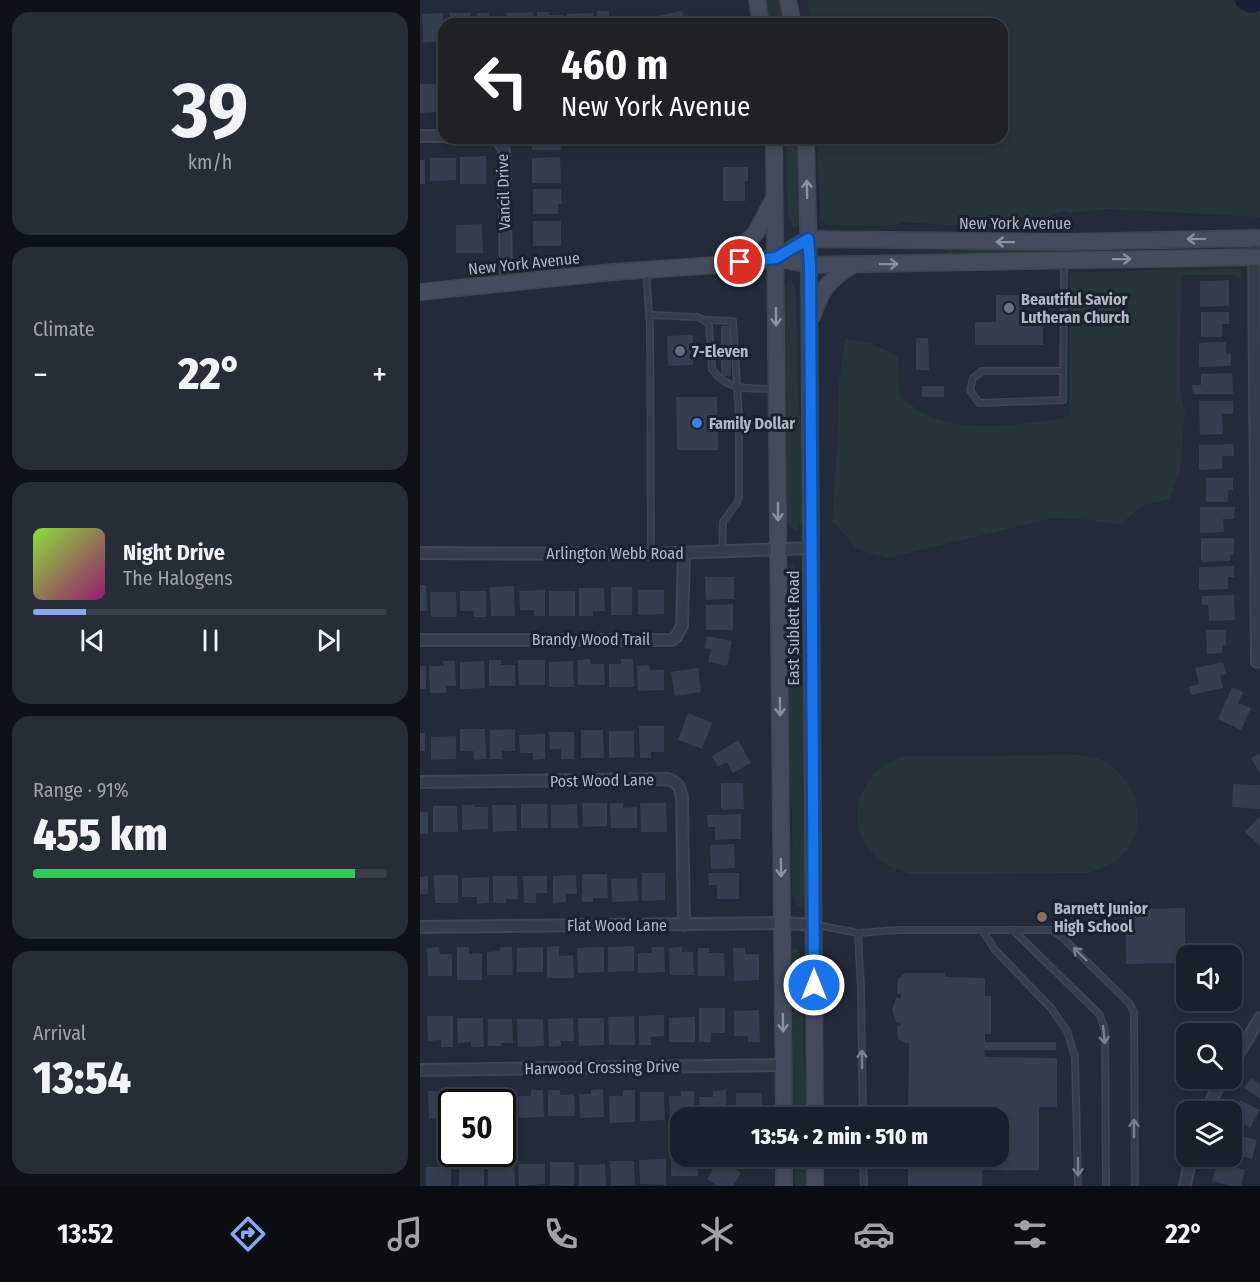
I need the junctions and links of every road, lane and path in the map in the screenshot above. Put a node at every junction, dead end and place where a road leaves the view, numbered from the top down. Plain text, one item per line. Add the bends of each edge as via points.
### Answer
1 (757, 0) edge
2 (788, 0) edge
3 (760, 18) edge
4 (792, 18) edge
5 (420, 136) edge
6 (438, 136) edge
7 (500, 144) edge
8 (774, 144) edge
9 (806, 144) edge
10 (775, 195) junction
11 (1257, 238) edge
12 (808, 239) junction
13 (1064, 242) junction
14 (1257, 257) edge
15 (776, 258) junction
16 (1064, 260) junction
17 (853, 264) junction
18 (717, 265) junction
19 (810, 265) junction
20 (646, 270) junction
21 (506, 283) junction
22 (420, 292) edge
23 (649, 315) junction
24 (704, 320) junction
25 (809, 327) junction
26 (1063, 371) junction
27 (737, 388) junction
28 (777, 389) junction
29 (1258, 472) edge
30 (811, 548) junction
31 (778, 549) junction
32 (722, 551) junction
33 (420, 553) edge
34 (684, 553) junction
35 (651, 554) junction
36 (420, 640) edge
37 (1257, 662) dead end
38 (420, 782) edge
39 (782, 923) junction
40 (684, 925) junction
41 (814, 925) junction
42 (420, 927) edge
43 (1013, 930) junction
44 (983, 931) junction
45 (858, 933) junction
46 (1260, 1018) edge
47 (1242, 1048) edge
48 (783, 1065) junction
49 (420, 1070) edge
50 (784, 1107) edge
51 (815, 1107) edge
52 (863, 1107) edge
53 (784, 1167) edge
54 (815, 1167) edge
55 (863, 1167) edge
56 (1189, 1167) edge
57 (784, 1186) edge
58 (815, 1186) edge
59 (864, 1186) edge
60 (1078, 1186) edge
61 (1106, 1186) edge
62 (1135, 1186) edge
63 (1185, 1186) edge

1 - 3 main road
2 - 4 main road
5 - 6 street
7 - 21 street, Vancil Drive via 504,149
8 - 10 main road, East Sublett Road
12 -> 9 main road, East Sublett Road
10 - 15 main road, East Sublett Road
10 - 18 main road via 756,233
11 -> 13 main road, New York Avenue
11 - 14 street
13 -> 12 main road, New York Avenue
12 - 15 main road, New York Avenue
12 - 19 main road, East Sublett Road
13 - 16 main road
16 -> 14 main road, New York Avenue
14 - 29 street
15 - 18 main road, New York Avenue
15 - 19 main road, New York Avenue
15 -> 28 main road, East Sublett Road
17 -> 16 main road, New York Avenue
16 - 26 lane
17 - 19 main road, New York Avenue
17 - 25 main road via 822,292
18 - 20 main road, New York Avenue
19 - 25 main road, East Sublett Road
20 - 21 main road, New York Avenue
20 - 23 lane
21 - 22 main road, New York Avenue
23 - 24 lane
23 - 35 lane
24 - 27 lane via 709,325 712,369
24 - 27 lane via 734,321
25 - 30 main road, East Sublett Road
26 - 26 lane via 1063,400 979,403 970,390 973,378 982,371
27 - 28 lane
27 - 32 lane via 739,496 723,522
28 -> 31 main road, East Sublett Road
29 - 37 street
30 - 31 street, Arlington Webb Road
30 - 41 main road, East Sublett Road
31 - 32 street, Arlington Webb Road
31 -> 39 main road, East Sublett Road
32 - 34 street, Arlington Webb Road
33 - 35 street, Arlington Webb Road
34 - 35 street, Arlington Webb Road
34 - 36 street, Brandy Wood Trail via 682,626 672,640
38 - 40 street, Post Wood Lane via 674,781 682,800
39 - 40 street, Flat Wood Lane
39 - 41 street, Flat Wood Lane
39 -> 48 main road, East Sublett Road
40 - 42 street, Flat Wood Lane
41 - 45 lane
41 - 51 main road, East Sublett Road
43 - 44 lane
43 -> 61 lane via 1100,1015 1105,1030
62 -> 43 lane via 1134,1012 1130,1003 1052,930
44 - 45 lane
44 -> 60 lane via 995,950 1068,1031 1075,1057
52 -> 45 lane
46 - 47 street
48 - 49 street, Harwood Crossing Drive
48 - 50 main road, East Sublett Road
53 - 57 main road
54 - 58 main road
55 - 59 lane
56 - 63 street

